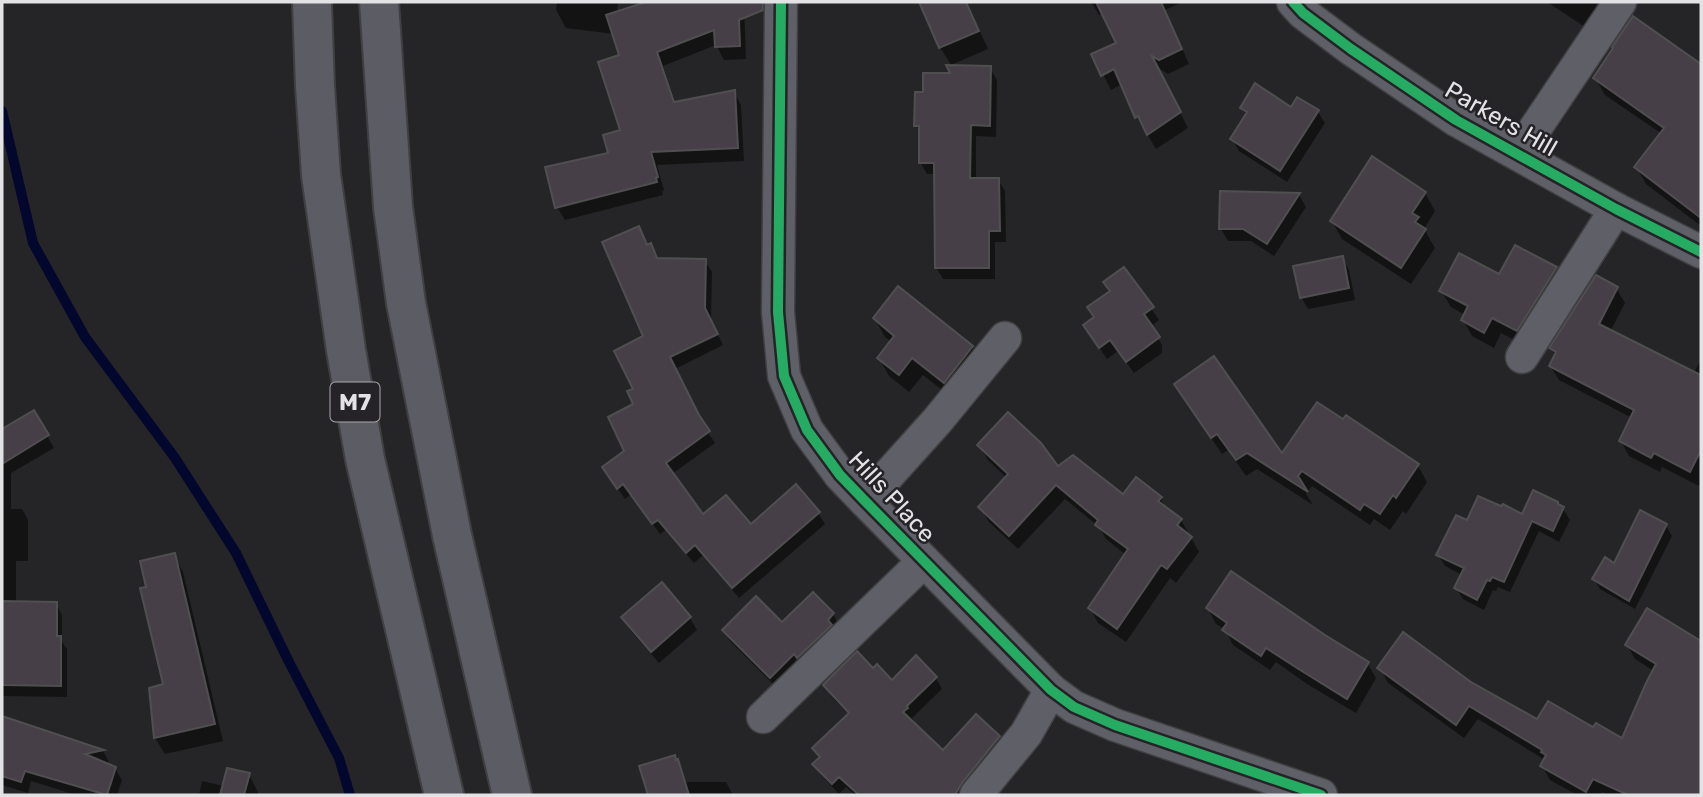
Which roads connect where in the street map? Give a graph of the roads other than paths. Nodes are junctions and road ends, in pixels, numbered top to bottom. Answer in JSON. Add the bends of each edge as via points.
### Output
{"nodes":[{"id":1,"x":312,"y":2,"type":"edge"},
{"id":2,"x":379,"y":2,"type":"edge"},
{"id":3,"x":781,"y":2,"type":"edge"},
{"id":4,"x":1620,"y":2,"type":"edge"},
{"id":5,"x":1302,"y":5,"type":"edge"},
{"id":6,"x":1518,"y":154,"type":"junction"},
{"id":7,"x":1616,"y":209,"type":"junction"},
{"id":8,"x":1701,"y":252,"type":"edge"},
{"id":9,"x":1005,"y":338,"type":"dead end"},
{"id":10,"x":1522,"y":357,"type":"dead end"},
{"id":11,"x":865,"y":501,"type":"junction"},
{"id":12,"x":925,"y":561,"type":"junction"},
{"id":13,"x":1051,"y":690,"type":"junction"},
{"id":14,"x":763,"y":717,"type":"dead end"},
{"id":15,"x":444,"y":795,"type":"edge"},
{"id":16,"x":512,"y":795,"type":"edge"},
{"id":17,"x":976,"y":795,"type":"edge"},
{"id":18,"x":1321,"y":795,"type":"edge"}],
"edges":[{"from":1,"to":15,"type":"highway","number":"M7","via":[[321,175],[346,350],[365,459]]},
{"from":2,"to":16,"type":"highway","via":[[393,207],[406,303],[452,536]]},
{"from":3,"to":11,"type":"street","name":"Hills Place","via":[[778,312],[784,376],[807,430]]},
{"from":4,"to":6,"type":"street"},
{"from":5,"to":6,"type":"street","name":"Parkers Hill","via":[[1351,49],[1456,120]]},
{"from":6,"to":7,"type":"street","name":"Parkers Hill"},
{"from":7,"to":8,"type":"street","name":"Parkers Hill"},
{"from":7,"to":10,"type":"street"},
{"from":9,"to":11,"type":"street"},
{"from":11,"to":12,"type":"street","name":"Hills Place"},
{"from":12,"to":13,"type":"street","name":"Hills Place"},
{"from":12,"to":14,"type":"street"},
{"from":13,"to":17,"type":"street","via":[[1026,734]]},
{"from":13,"to":18,"type":"street","name":"Hills Place","via":[[1074,707],[1115,725]]}]}
